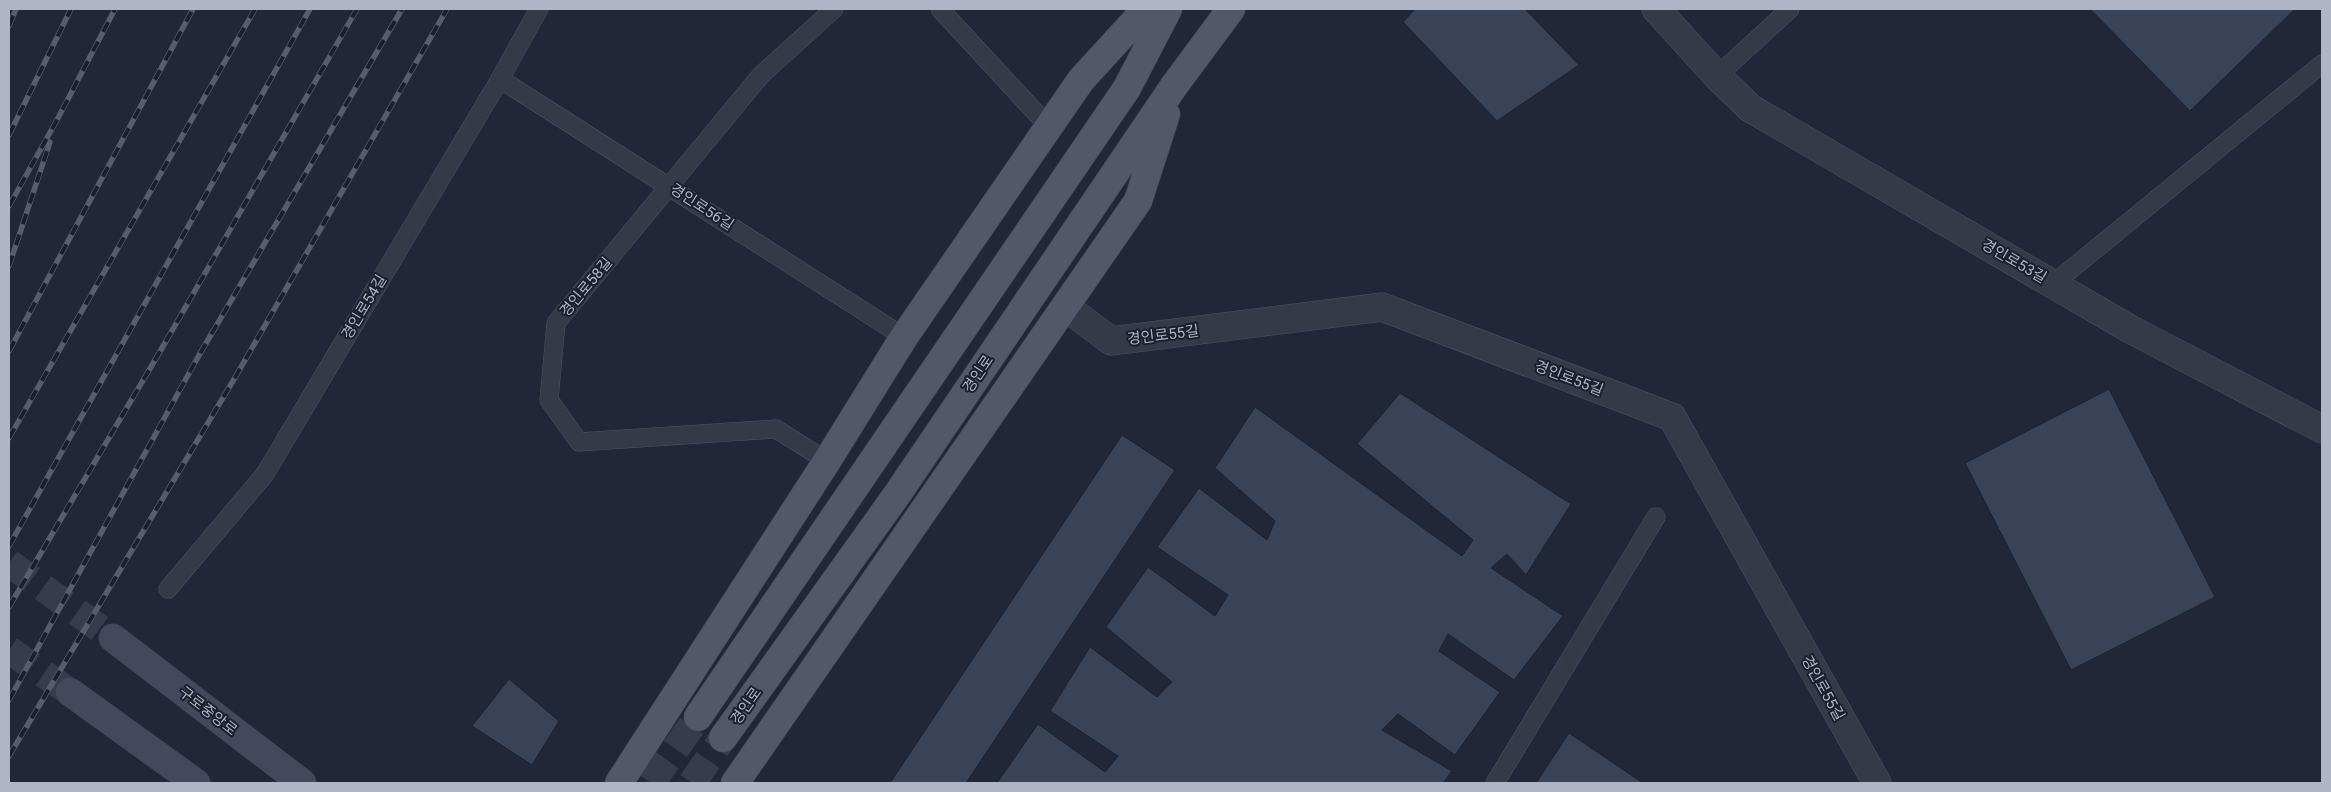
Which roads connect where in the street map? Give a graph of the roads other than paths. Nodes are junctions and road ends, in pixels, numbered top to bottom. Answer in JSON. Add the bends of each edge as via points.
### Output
{"nodes":[{"id":1,"x":539,"y":9,"type":"edge"},
{"id":2,"x":834,"y":9,"type":"edge"},
{"id":3,"x":940,"y":9,"type":"edge"},
{"id":4,"x":1146,"y":9,"type":"edge"},
{"id":5,"x":1168,"y":9,"type":"edge"},
{"id":6,"x":1231,"y":9,"type":"edge"},
{"id":7,"x":1656,"y":9,"type":"edge"},
{"id":8,"x":1790,"y":9,"type":"edge"},
{"id":9,"x":2322,"y":64,"type":"edge"},
{"id":10,"x":1717,"y":76,"type":"junction"},
{"id":11,"x":500,"y":79,"type":"junction"},
{"id":12,"x":1174,"y":86,"type":"junction"},
{"id":13,"x":1049,"y":127,"type":"junction"},
{"id":14,"x":669,"y":186,"type":"junction"},
{"id":15,"x":2053,"y":284,"type":"junction"},
{"id":16,"x":1066,"y":307,"type":"junction"},
{"id":17,"x":904,"y":337,"type":"junction"},
{"id":18,"x":2322,"y":429,"type":"edge"},
{"id":19,"x":827,"y":461,"type":"junction"},
{"id":20,"x":1656,"y":517,"type":"dead end"},
{"id":21,"x":168,"y":590,"type":"dead end"},
{"id":22,"x":114,"y":638,"type":"tunnel mouth"},
{"id":23,"x":70,"y":692,"type":"tunnel mouth"},
{"id":24,"x":698,"y":717,"type":"tunnel mouth"},
{"id":25,"x":723,"y":738,"type":"tunnel mouth"},
{"id":26,"x":196,"y":783,"type":"edge"},
{"id":27,"x":302,"y":783,"type":"edge"},
{"id":28,"x":619,"y":783,"type":"edge"},
{"id":29,"x":735,"y":783,"type":"edge"},
{"id":30,"x":1495,"y":783,"type":"edge"},
{"id":31,"x":1877,"y":783,"type":"edge"}],
"edges":[{"from":1,"to":11,"type":"lane","name":"경인로54길"},
{"from":2,"to":14,"type":"lane","name":"경인로58길","via":[[762,75]]},
{"from":3,"to":13,"type":"lane"},
{"from":4,"to":13,"type":"main road","via":[[1081,80]]},
{"from":5,"to":24,"type":"main road","via":[[1127,88]]},
{"from":6,"to":12,"type":"main road","name":"경인로"},
{"from":7,"to":10,"type":"street","name":"경인로53길"},
{"from":8,"to":10,"type":"lane"},
{"from":9,"to":15,"type":"lane"},
{"from":10,"to":15,"type":"street","name":"경인로53길","via":[[1750,108]]},
{"from":11,"to":14,"type":"lane","name":"경인로56길"},
{"from":11,"to":21,"type":"lane","name":"경인로54길","via":[[265,474]]},
{"from":12,"to":16,"type":"main road","via":[[1138,201]]},
{"from":12,"to":25,"type":"main road","name":"경인로","via":[[902,488]]},
{"from":13,"to":17,"type":"main road"},
{"from":14,"to":17,"type":"lane","name":"경인로56길"},
{"from":14,"to":19,"type":"lane","name":"경인로58길","via":[[556,323],[549,400],[580,442],[776,429]]},
{"from":15,"to":18,"type":"street","name":"경인로53길","via":[[2130,329]]},
{"from":16,"to":29,"type":"main road"},
{"from":16,"to":31,"type":"street","name":"경인로55길","via":[[1111,341],[1382,307],[1672,418]]},
{"from":17,"to":19,"type":"main road"},
{"from":19,"to":28,"type":"main road"},
{"from":20,"to":30,"type":"lane"},
{"from":22,"to":27,"type":"main road","name":"구로중앙로"},
{"from":23,"to":26,"type":"main road"}]}
